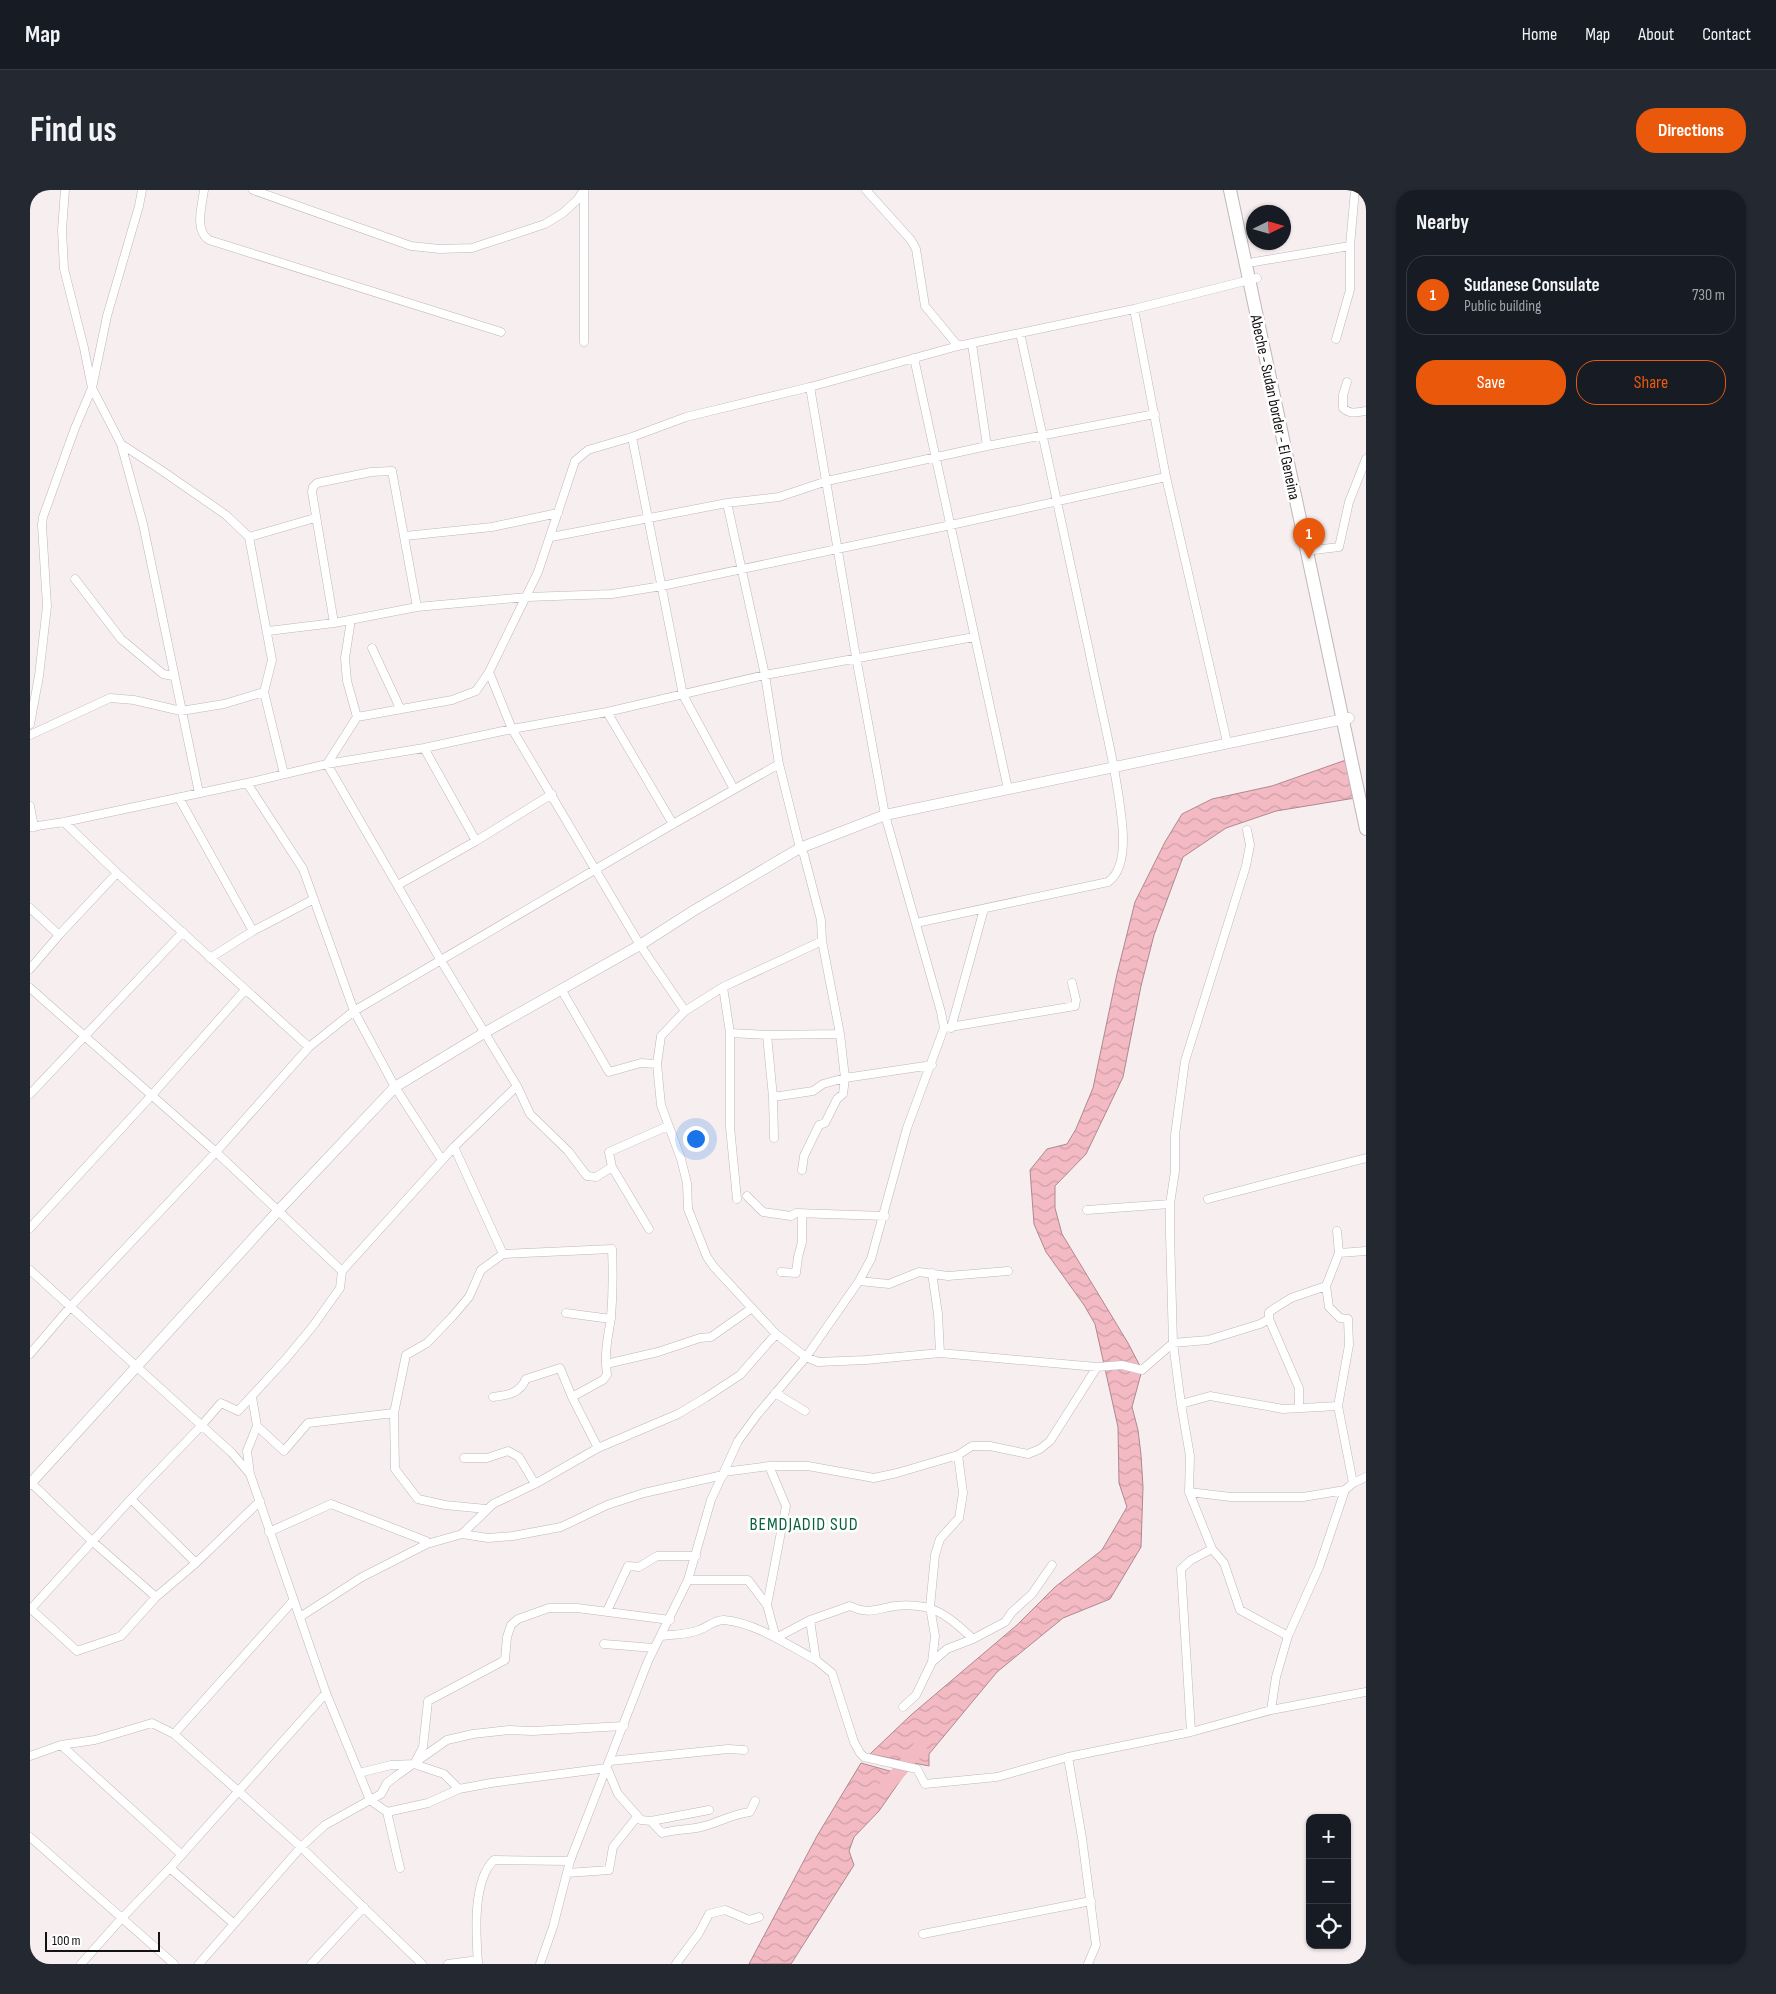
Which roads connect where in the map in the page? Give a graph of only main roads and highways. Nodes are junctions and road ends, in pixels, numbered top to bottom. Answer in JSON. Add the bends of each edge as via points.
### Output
{"nodes":[{"id":1,"x":1230,"y":190,"type":"edge"},
{"id":2,"x":1238,"y":190,"type":"edge"},
{"id":3,"x":1253,"y":279,"type":"junction"},
{"id":4,"x":1293,"y":469,"type":"junction"},
{"id":5,"x":1346,"y":719,"type":"junction"},
{"id":6,"x":1366,"y":795,"type":"edge"},
{"id":7,"x":1366,"y":828,"type":"edge"}],
"edges":[{"from":1,"to":3,"type":"highway","name":"Abeche - Sudan border - El Geneina"},
{"from":2,"to":3,"type":"highway","name":"Abeche - Sudan border - El Geneina","via":[[1254,262]]},
{"from":3,"to":4,"type":"highway","name":"Abeche - Sudan border - El Geneina"},
{"from":4,"to":5,"type":"highway","name":"Abeche - Sudan border - El Geneina"},
{"from":4,"to":5,"type":"highway","name":"Abeche - Sudan border - El Geneina","via":[[1314,550]]},
{"from":5,"to":6,"type":"highway","name":"Abeche - Sudan border - El Geneina"},
{"from":5,"to":7,"type":"highway","name":"Abeche - Sudan border - El Geneina"}]}
